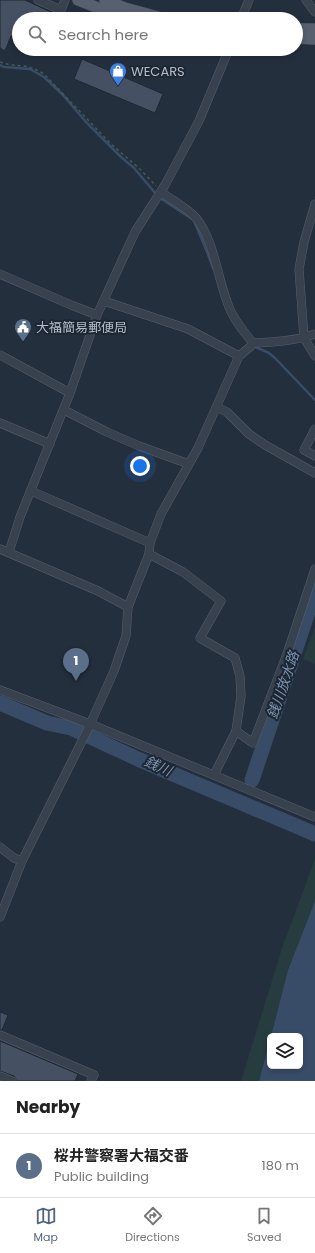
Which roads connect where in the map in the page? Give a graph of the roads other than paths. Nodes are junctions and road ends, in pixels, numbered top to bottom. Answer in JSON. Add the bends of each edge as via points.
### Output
{"nodes":[{"id":1,"x":38,"y":0,"type":"edge"},
{"id":2,"x":65,"y":0,"type":"edge"},
{"id":3,"x":78,"y":0,"type":"edge"},
{"id":4,"x":105,"y":0,"type":"edge"},
{"id":5,"x":249,"y":0,"type":"edge"},
{"id":6,"x":306,"y":0,"type":"edge"},
{"id":7,"x":108,"y":12,"type":"edge"},
{"id":8,"x":140,"y":12,"type":"edge"},
{"id":9,"x":244,"y":12,"type":"edge"},
{"id":10,"x":315,"y":12,"type":"edge"},
{"id":11,"x":303,"y":29,"type":"edge"},
{"id":12,"x":315,"y":29,"type":"edge"},
{"id":13,"x":303,"y":38,"type":"edge"},
{"id":14,"x":315,"y":39,"type":"edge"},
{"id":15,"x":226,"y":56,"type":"edge"},
{"id":16,"x":159,"y":194,"type":"junction"},
{"id":17,"x":315,"y":204,"type":"edge"},
{"id":18,"x":0,"y":274,"type":"edge"},
{"id":19,"x":104,"y":301,"type":"junction"},
{"id":20,"x":97,"y":315,"type":"junction"},
{"id":21,"x":309,"y":336,"type":"edge"},
{"id":22,"x":252,"y":345,"type":"junction"},
{"id":23,"x":0,"y":355,"type":"edge"},
{"id":24,"x":239,"y":356,"type":"junction"},
{"id":25,"x":315,"y":356,"type":"edge"},
{"id":26,"x":70,"y":393,"type":"junction"},
{"id":27,"x":216,"y":407,"type":"junction"},
{"id":28,"x":64,"y":410,"type":"junction"},
{"id":29,"x":0,"y":423,"type":"edge"},
{"id":30,"x":315,"y":429,"type":"edge"},
{"id":31,"x":50,"y":444,"type":"junction"},
{"id":32,"x":315,"y":456,"type":"edge"},
{"id":33,"x":189,"y":464,"type":"junction"},
{"id":34,"x":315,"y":473,"type":"edge"},
{"id":35,"x":31,"y":491,"type":"junction"},
{"id":36,"x":150,"y":543,"type":"junction"},
{"id":37,"x":0,"y":549,"type":"edge"},
{"id":38,"x":9,"y":552,"type":"junction"},
{"id":39,"x":149,"y":554,"type":"junction"},
{"id":40,"x":315,"y":569,"type":"edge"},
{"id":41,"x":128,"y":607,"type":"junction"},
{"id":42,"x":0,"y":690,"type":"edge"},
{"id":43,"x":87,"y":731,"type":"junction"},
{"id":44,"x":236,"y":731,"type":"junction"},
{"id":45,"x":214,"y":776,"type":"junction"},
{"id":46,"x":315,"y":818,"type":"edge"},
{"id":47,"x":0,"y":847,"type":"edge"},
{"id":48,"x":22,"y":861,"type":"junction"},
{"id":49,"x":0,"y":917,"type":"edge"},
{"id":50,"x":0,"y":1035,"type":"edge"},
{"id":51,"x":0,"y":1076,"type":"edge"},
{"id":52,"x":12,"y":1081,"type":"edge"},
{"id":53,"x":91,"y":1081,"type":"edge"}],
"edges":[{"from":1,"to":2,"type":"street","via":[[61,10]]},
{"from":3,"to":7,"type":"main road"},
{"from":4,"to":8,"type":"main road"},
{"from":5,"to":9,"type":"street"},
{"from":6,"to":10,"type":"street"},
{"from":11,"to":12,"type":"main road"},
{"from":13,"to":14,"type":"main road"},
{"from":15,"to":16,"type":"street","via":[[199,121]]},
{"from":16,"to":19,"type":"street","via":[[135,232]]},
{"from":16,"to":22,"type":"street","via":[[195,217],[202,227],[229,308]]},
{"from":17,"to":21,"type":"street","via":[[299,270]]},
{"from":18,"to":20,"type":"street"},
{"from":19,"to":20,"type":"street"},
{"from":19,"to":24,"type":"street","via":[[188,329]]},
{"from":20,"to":26,"type":"street"},
{"from":21,"to":22,"type":"street"},
{"from":21,"to":25,"type":"street"},
{"from":22,"to":24,"type":"street"},
{"from":23,"to":26,"type":"street"},
{"from":24,"to":27,"type":"street"},
{"from":26,"to":28,"type":"street"},
{"from":27,"to":33,"type":"street"},
{"from":27,"to":34,"type":"street","via":[[227,412],[265,446]]},
{"from":28,"to":31,"type":"street"},
{"from":28,"to":33,"type":"street","via":[[106,432]]},
{"from":29,"to":31,"type":"street"},
{"from":30,"to":32,"type":"street","via":[[304,450]]},
{"from":31,"to":35,"type":"street"},
{"from":33,"to":36,"type":"street","via":[[161,514]]},
{"from":35,"to":36,"type":"street"},
{"from":35,"to":38,"type":"street"},
{"from":36,"to":39,"type":"street"},
{"from":37,"to":38,"type":"street"},
{"from":38,"to":41,"type":"street"},
{"from":39,"to":41,"type":"street"},
{"from":39,"to":44,"type":"street","via":[[183,572],[221,600],[200,638],[235,658],[240,676],[241,696]]},
{"from":40,"to":44,"type":"street","via":[[287,654],[253,743]]},
{"from":41,"to":43,"type":"street","via":[[126,636],[114,671]]},
{"from":42,"to":43,"type":"street"},
{"from":43,"to":45,"type":"street"},
{"from":43,"to":48,"type":"street"},
{"from":44,"to":45,"type":"street"},
{"from":45,"to":46,"type":"street"},
{"from":47,"to":48,"type":"street"},
{"from":48,"to":49,"type":"street"},
{"from":50,"to":53,"type":"street","via":[[94,1074]]},
{"from":51,"to":52,"type":"street"}]}
